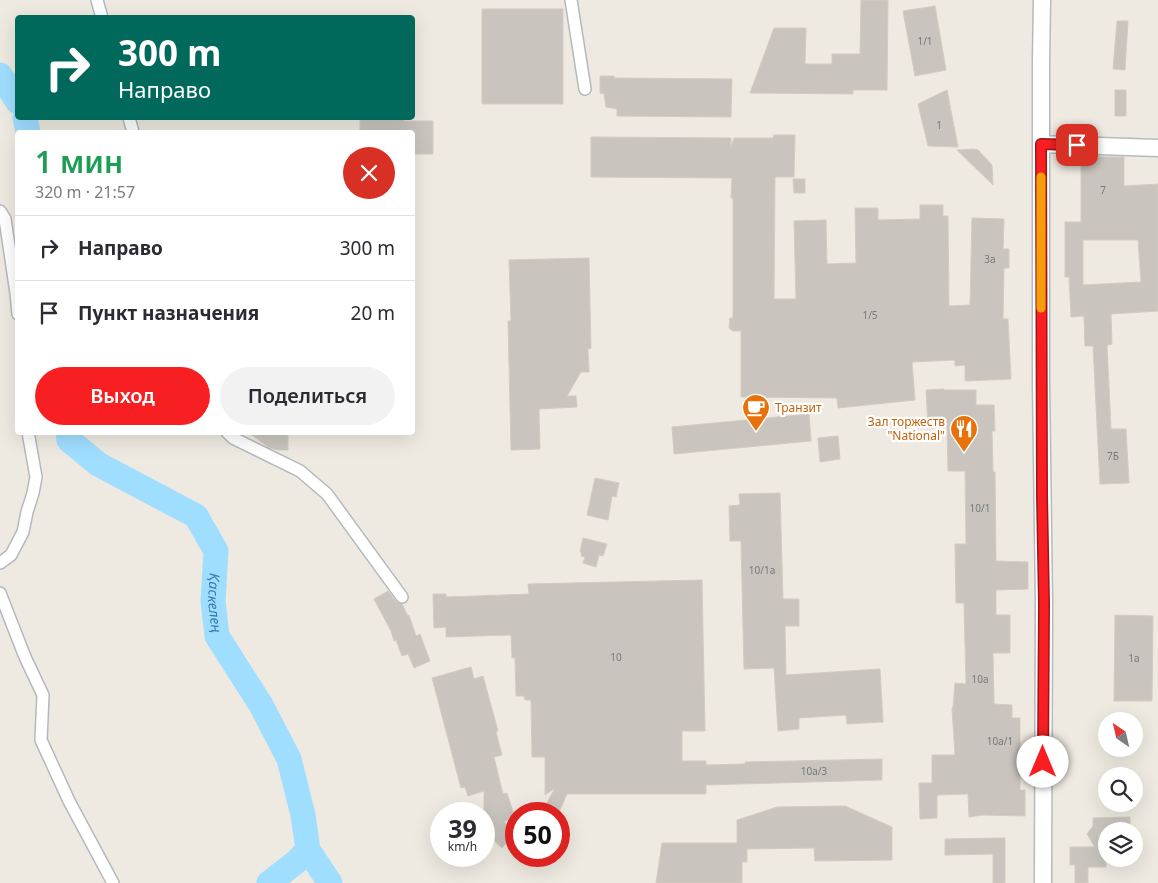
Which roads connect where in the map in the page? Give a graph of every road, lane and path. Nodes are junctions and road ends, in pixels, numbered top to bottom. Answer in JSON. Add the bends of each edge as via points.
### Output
{"nodes":[{"id":1,"x":97,"y":0,"type":"edge"},
{"id":2,"x":571,"y":0,"type":"edge"},
{"id":3,"x":1042,"y":0,"type":"edge"},
{"id":4,"x":101,"y":15,"type":"edge"},
{"id":5,"x":584,"y":89,"type":"dead end"},
{"id":6,"x":1041,"y":144,"type":"junction"},
{"id":7,"x":1158,"y":148,"type":"edge"},
{"id":8,"x":0,"y":211,"type":"edge"},
{"id":9,"x":15,"y":286,"type":"edge"},
{"id":10,"x":29,"y":435,"type":"edge"},
{"id":11,"x":230,"y":435,"type":"edge"},
{"id":12,"x":0,"y":563,"type":"edge"},
{"id":13,"x":0,"y":593,"type":"edge"},
{"id":14,"x":402,"y":597,"type":"dead end"},
{"id":15,"x":112,"y":883,"type":"edge"},
{"id":16,"x":1043,"y":883,"type":"edge"}],
"edges":[{"from":1,"to":4,"type":"street"},
{"from":2,"to":5,"type":"street"},
{"from":3,"to":6,"type":"main road"},
{"from":6,"to":7,"type":"main road"},
{"from":6,"to":16,"type":"main road"},
{"from":8,"to":9,"type":"street","via":[[5,219]]},
{"from":10,"to":12,"type":"street","via":[[36,477],[33,493],[23,532],[11,555]]},
{"from":11,"to":14,"type":"street","via":[[300,471],[328,494]]},
{"from":13,"to":15,"type":"street","via":[[43,694],[41,740]]}]}
